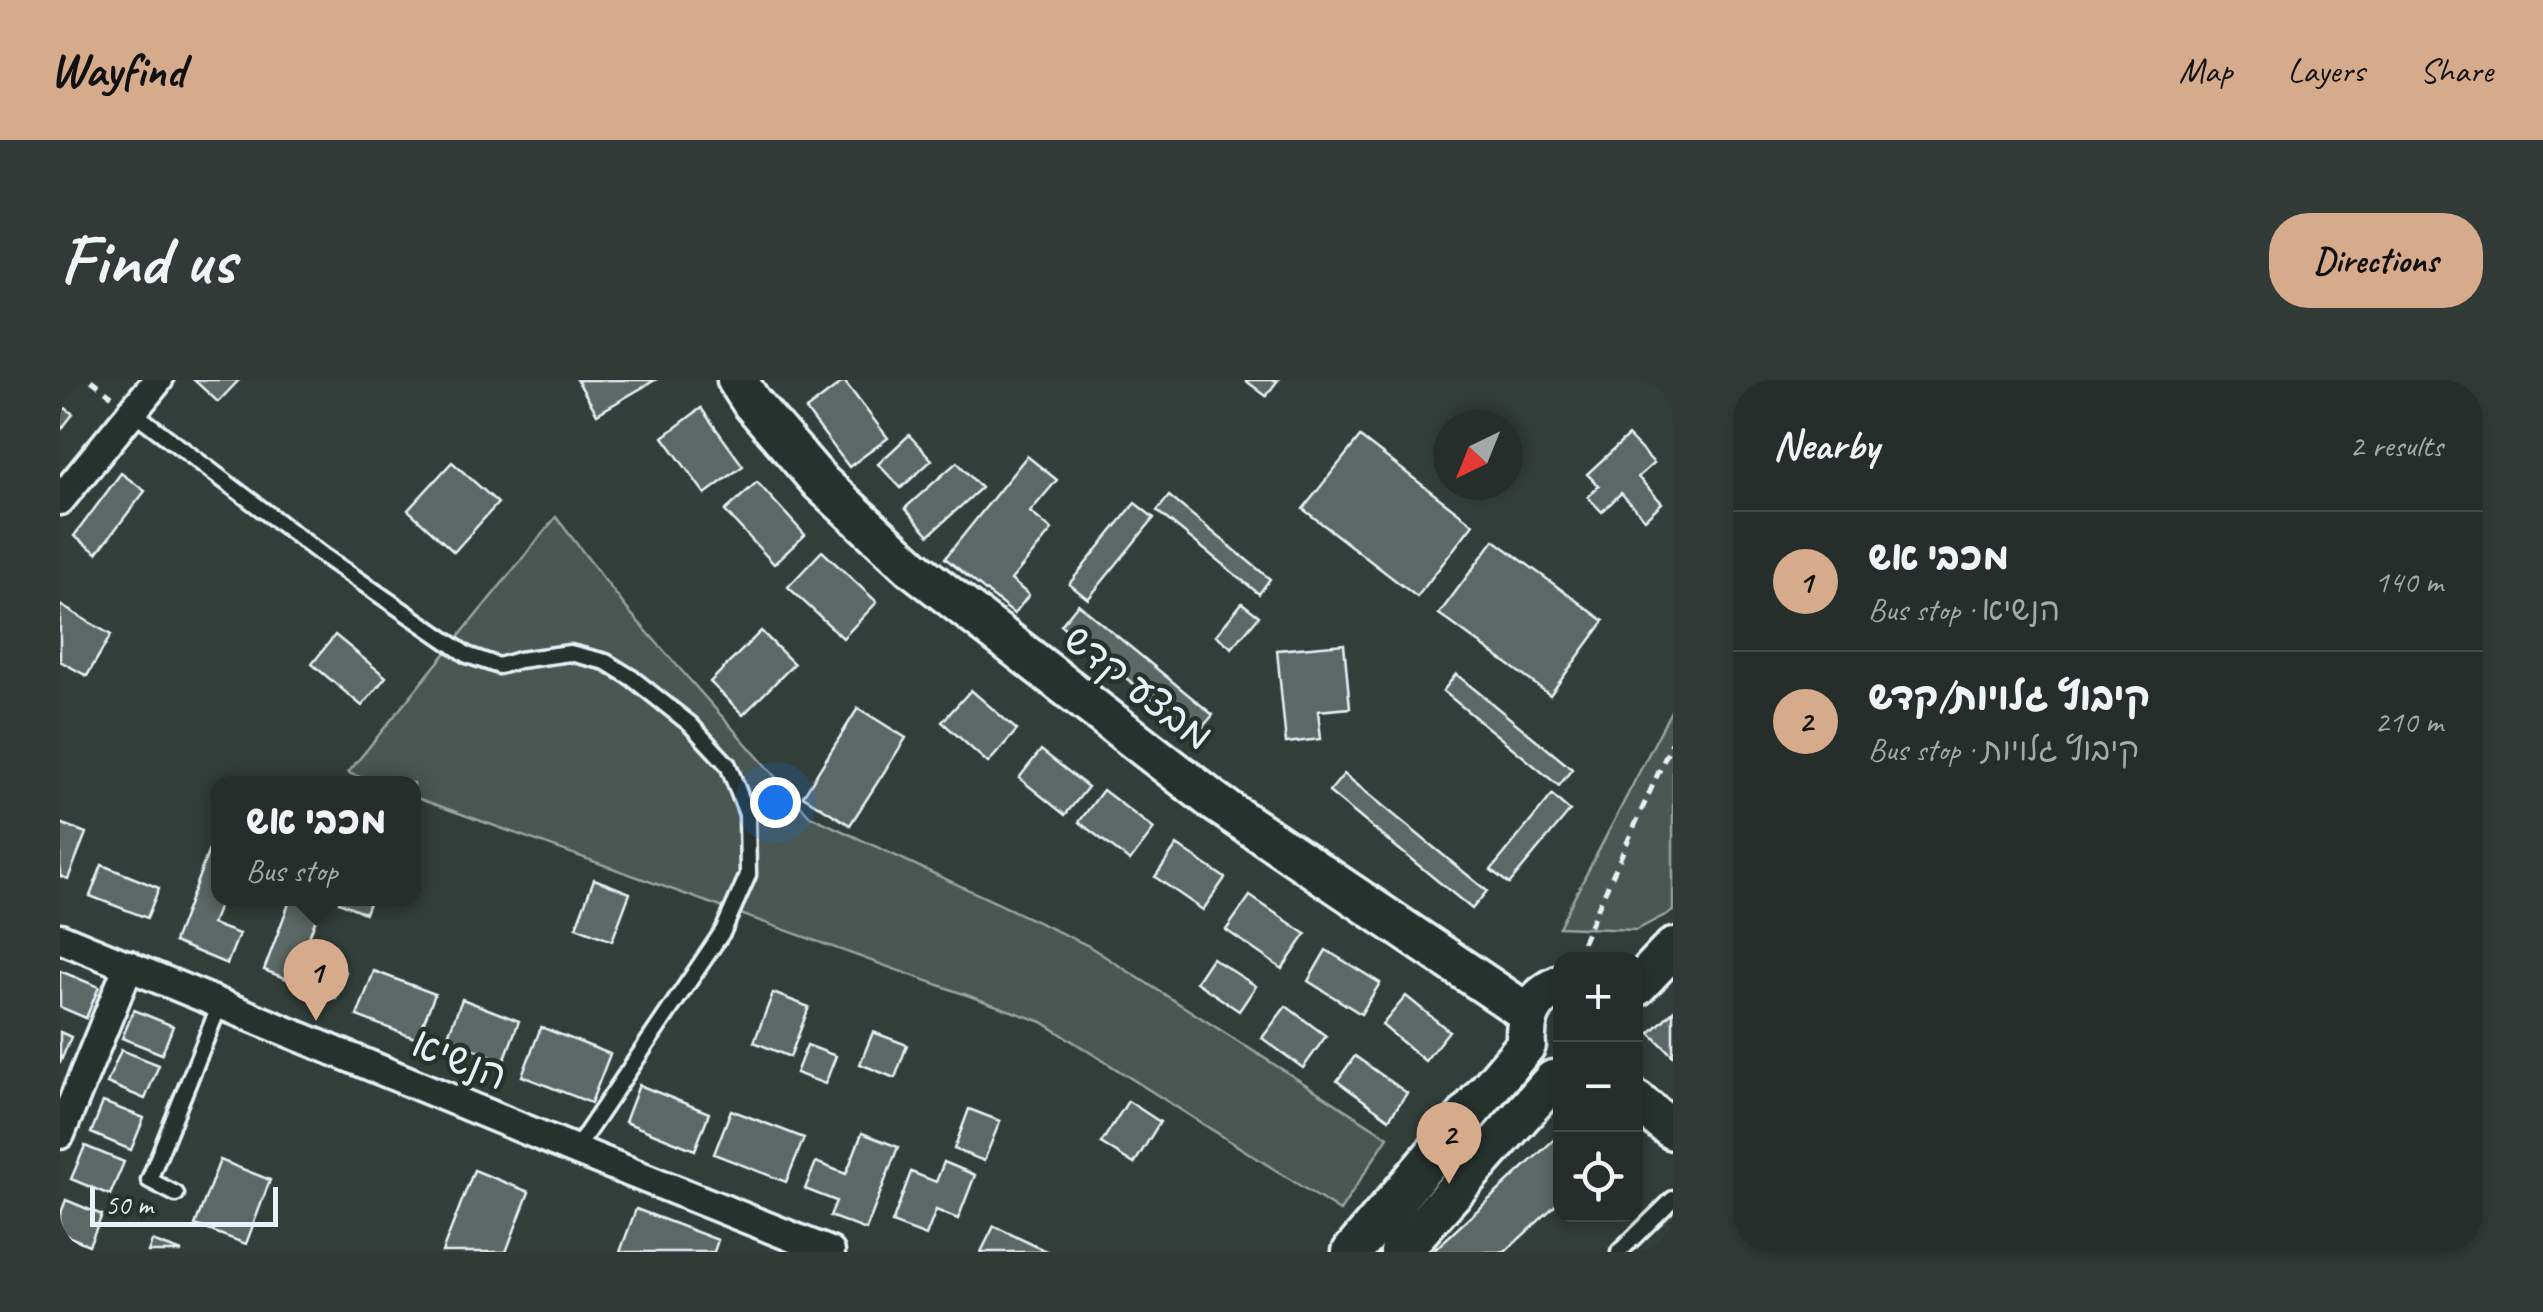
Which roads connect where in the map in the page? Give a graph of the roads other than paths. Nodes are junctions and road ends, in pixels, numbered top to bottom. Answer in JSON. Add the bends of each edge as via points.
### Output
{"nodes":[{"id":1,"x":158,"y":380,"type":"edge"},
{"id":2,"x":737,"y":380,"type":"edge"},
{"id":3,"x":131,"y":411,"type":"junction"},
{"id":4,"x":60,"y":500,"type":"edge"},
{"id":5,"x":60,"y":938,"type":"edge"},
{"id":6,"x":1673,"y":948,"type":"edge"},
{"id":7,"x":129,"y":966,"type":"junction"},
{"id":8,"x":1643,"y":980,"type":"edge"},
{"id":9,"x":1553,"y":989,"type":"edge"},
{"id":10,"x":220,"y":1004,"type":"junction"},
{"id":11,"x":1528,"y":1029,"type":"junction"},
{"id":12,"x":1553,"y":1078,"type":"edge"},
{"id":13,"x":1553,"y":1085,"type":"edge"},
{"id":14,"x":1643,"y":1106,"type":"edge"},
{"id":15,"x":1673,"y":1130,"type":"edge"},
{"id":16,"x":60,"y":1134,"type":"edge"},
{"id":17,"x":574,"y":1150,"type":"junction"},
{"id":18,"x":176,"y":1194,"type":"dead end"},
{"id":19,"x":1673,"y":1199,"type":"edge"},
{"id":20,"x":830,"y":1252,"type":"edge"},
{"id":21,"x":1352,"y":1252,"type":"edge"},
{"id":22,"x":1400,"y":1252,"type":"edge"},
{"id":23,"x":1619,"y":1252,"type":"edge"}],
"edges":[{"from":1,"to":3,"type":"street"},
{"from":2,"to":11,"type":"street","name":"מבצע קדש","via":[[821,483],[912,568],[1215,802]]},
{"from":3,"to":4,"type":"street"},
{"from":3,"to":17,"type":"lane","via":[[467,656],[499,666],[570,654],[606,662],[690,724],[728,765],[746,814],[748,875],[724,931]]},
{"from":5,"to":7,"type":"street","name":"הנשיא"},
{"from":6,"to":8,"type":"street"},
{"from":7,"to":10,"type":"street","name":"הנשיא"},
{"from":7,"to":16,"type":"street"},
{"from":9,"to":11,"type":"street","via":[[1537,1000]]},
{"from":10,"to":17,"type":"street","name":"הנשיא"},
{"from":10,"to":18,"type":"lane","via":[[149,1180]]},
{"from":11,"to":12,"type":"street","name":"מבצע קדש","via":[[1532,1059]]},
{"from":11,"to":21,"type":"street"},
{"from":13,"to":22,"type":"street"},
{"from":14,"to":15,"type":"street"},
{"from":17,"to":20,"type":"street","name":"הנשיא"},
{"from":19,"to":23,"type":"lane"}]}
